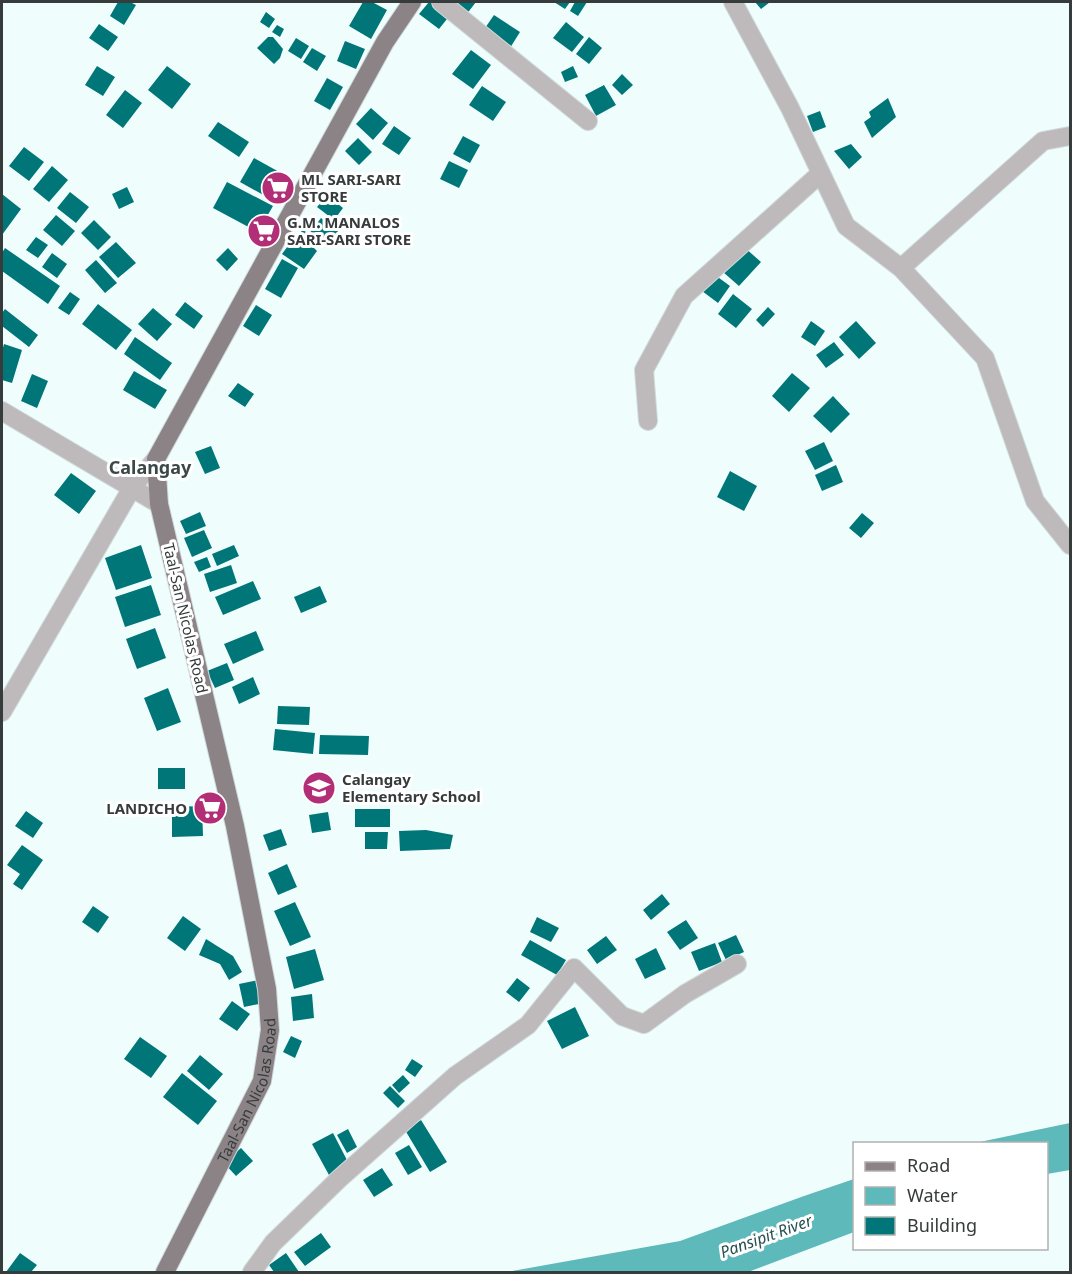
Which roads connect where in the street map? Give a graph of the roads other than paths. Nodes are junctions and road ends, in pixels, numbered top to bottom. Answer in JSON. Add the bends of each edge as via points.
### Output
{"nodes":[{"id":1,"x":412,"y":2,"type":"edge"},
{"id":2,"x":441,"y":2,"type":"edge"},
{"id":3,"x":733,"y":2,"type":"edge"},
{"id":4,"x":588,"y":121,"type":"dead end"},
{"id":5,"x":1071,"y":136,"type":"edge"},
{"id":6,"x":821,"y":173,"type":"junction"},
{"id":7,"x":901,"y":268,"type":"junction"},
{"id":8,"x":2,"y":411,"type":"edge"},
{"id":9,"x":648,"y":420,"type":"dead end"},
{"id":10,"x":156,"y":459,"type":"junction"},
{"id":11,"x":133,"y":486,"type":"junction"},
{"id":12,"x":159,"y":504,"type":"junction"},
{"id":13,"x":1071,"y":545,"type":"edge"},
{"id":14,"x":2,"y":712,"type":"edge"},
{"id":15,"x":737,"y":964,"type":"dead end"},
{"id":16,"x":165,"y":1272,"type":"edge"},
{"id":17,"x":252,"y":1272,"type":"edge"}],
"edges":[{"from":1,"to":10,"type":"main road","via":[[385,42]]},
{"from":2,"to":4,"type":"street"},
{"from":3,"to":6,"type":"street"},
{"from":5,"to":7,"type":"street","via":[[1043,141]]},
{"from":6,"to":7,"type":"street","via":[[846,226]]},
{"from":6,"to":9,"type":"street","via":[[684,296],[644,370]]},
{"from":7,"to":13,"type":"street","via":[[985,358],[1035,501]]},
{"from":8,"to":11,"type":"street"},
{"from":10,"to":11,"type":"street"},
{"from":10,"to":12,"type":"main road","name":"Taal-San Nicolas Road"},
{"from":11,"to":12,"type":"street"},
{"from":11,"to":14,"type":"street"},
{"from":12,"to":16,"type":"main road","name":"Taal-San Nicolas Road","via":[[235,825],[267,989],[270,1030],[262,1081]]},
{"from":15,"to":17,"type":"street","via":[[644,1024],[622,1016],[574,968],[528,1025],[455,1076],[339,1179],[273,1244]]}]}
